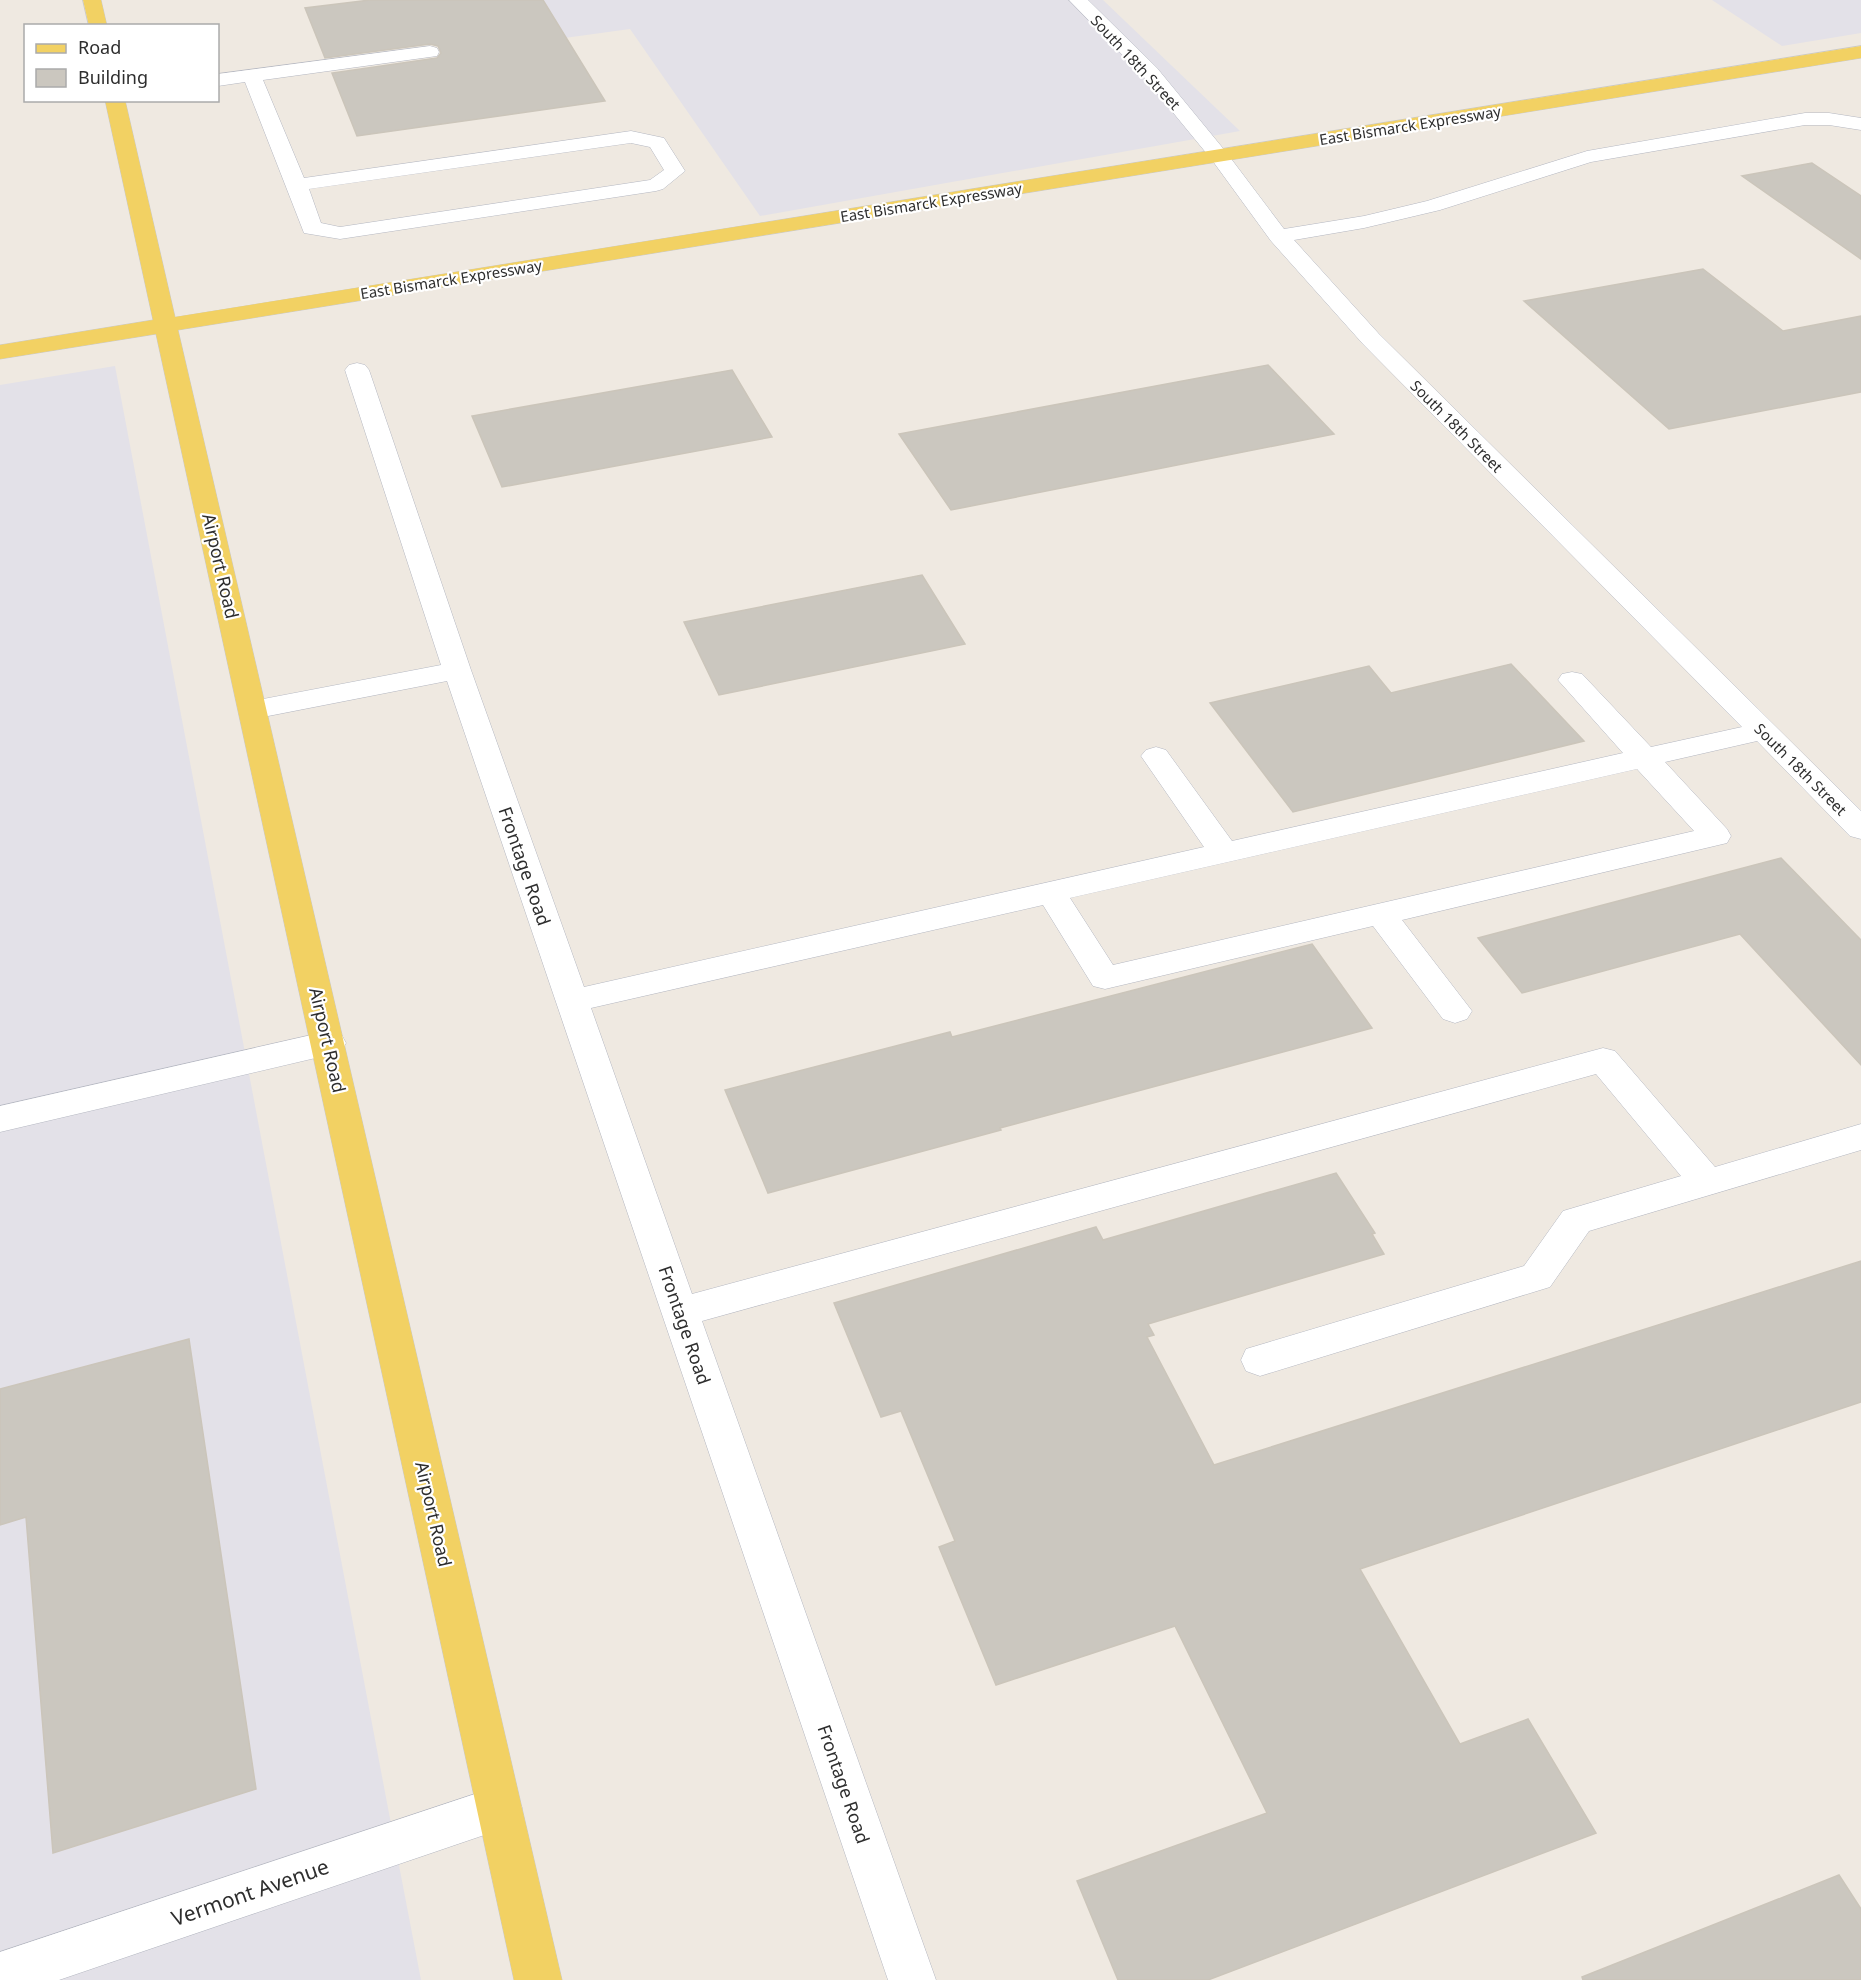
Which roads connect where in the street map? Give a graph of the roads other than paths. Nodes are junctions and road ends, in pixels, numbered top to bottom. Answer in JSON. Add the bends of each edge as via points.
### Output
{"nodes":[{"id":1,"x":92,"y":0,"type":"edge"},
{"id":2,"x":1078,"y":0,"type":"edge"},
{"id":3,"x":98,"y":24,"type":"edge"},
{"id":4,"x":430,"y":52,"type":"dead end"},
{"id":5,"x":1861,"y":52,"type":"edge"},
{"id":6,"x":252,"y":75,"type":"junction"},
{"id":7,"x":219,"y":80,"type":"edge"},
{"id":8,"x":115,"y":102,"type":"edge"},
{"id":9,"x":1861,"y":124,"type":"edge"},
{"id":10,"x":1219,"y":156,"type":"junction"},
{"id":11,"x":297,"y":184,"type":"junction"},
{"id":12,"x":1279,"y":236,"type":"junction"},
{"id":13,"x":166,"y":325,"type":"junction"},
{"id":14,"x":0,"y":352,"type":"edge"},
{"id":15,"x":357,"y":370,"type":"dead end"},
{"id":16,"x":457,"y":670,"type":"junction"},
{"id":17,"x":1572,"y":681,"type":"dead end"},
{"id":18,"x":253,"y":710,"type":"junction"},
{"id":19,"x":1763,"y":732,"type":"junction"},
{"id":20,"x":1156,"y":756,"type":"dead end"},
{"id":21,"x":1644,"y":759,"type":"junction"},
{"id":22,"x":1861,"y":829,"type":"edge"},
{"id":23,"x":1224,"y":854,"type":"junction"},
{"id":24,"x":1051,"y":893,"type":"junction"},
{"id":25,"x":1381,"y":914,"type":"junction"},
{"id":26,"x":572,"y":1001,"type":"junction"},
{"id":27,"x":1455,"y":1011,"type":"dead end"},
{"id":28,"x":329,"y":1044,"type":"junction"},
{"id":29,"x":0,"y":1119,"type":"edge"},
{"id":30,"x":1861,"y":1137,"type":"edge"},
{"id":31,"x":1707,"y":1182,"type":"junction"},
{"id":32,"x":680,"y":1311,"type":"junction"},
{"id":33,"x":1260,"y":1360,"type":"dead end"},
{"id":34,"x":499,"y":1808,"type":"junction"},
{"id":35,"x":0,"y":1976,"type":"edge"},
{"id":36,"x":538,"y":1980,"type":"edge"},
{"id":37,"x":912,"y":1980,"type":"edge"}],
"edges":[{"from":1,"to":3,"type":"main road"},
{"from":2,"to":10,"type":"street","name":"South 18th Street","via":[[1150,72]]},
{"from":4,"to":6,"type":"street"},
{"from":5,"to":10,"type":"main road","name":"East Bismarck Expressway"},
{"from":6,"to":7,"type":"street"},
{"from":6,"to":11,"type":"street"},
{"from":8,"to":13,"type":"main road","name":"Airport Road"},
{"from":9,"to":12,"type":"street","via":[[1805,119],[1614,151],[1433,206]]},
{"from":10,"to":12,"type":"street","name":"South 18th Street"},
{"from":10,"to":13,"type":"main road","name":"East Bismarck Expressway"},
{"from":11,"to":11,"type":"street","via":[[312,228],[340,233],[656,185],[675,171],[657,142],[631,137]]},
{"from":12,"to":19,"type":"street","name":"South 18th Street","via":[[1403,373]]},
{"from":13,"to":14,"type":"main road","name":"East Bismarck Expressway"},
{"from":13,"to":18,"type":"main road","name":"Airport Road"},
{"from":15,"to":16,"type":"street","name":"Frontage Road"},
{"from":16,"to":18,"type":"street"},
{"from":16,"to":26,"type":"street","name":"Frontage Road"},
{"from":17,"to":21,"type":"street"},
{"from":18,"to":28,"type":"main road","name":"Airport Road"},
{"from":19,"to":21,"type":"street"},
{"from":19,"to":22,"type":"street","name":"South 18th Street"},
{"from":20,"to":23,"type":"street"},
{"from":21,"to":23,"type":"street"},
{"from":21,"to":25,"type":"street","via":[[1716,836]]},
{"from":23,"to":24,"type":"street"},
{"from":24,"to":25,"type":"street","via":[[1105,978]]},
{"from":24,"to":26,"type":"street"},
{"from":25,"to":27,"type":"street"},
{"from":26,"to":32,"type":"street","name":"Frontage Road"},
{"from":28,"to":29,"type":"street"},
{"from":28,"to":34,"type":"main road","name":"Airport Road"},
{"from":30,"to":31,"type":"street"},
{"from":31,"to":32,"type":"street","via":[[1603,1059]]},
{"from":31,"to":33,"type":"street","via":[[1576,1221],[1537,1277]]},
{"from":32,"to":37,"type":"street","name":"Frontage Road"},
{"from":34,"to":35,"type":"street","name":"Vermont Avenue"},
{"from":34,"to":36,"type":"main road","name":"Airport Road"}]}
